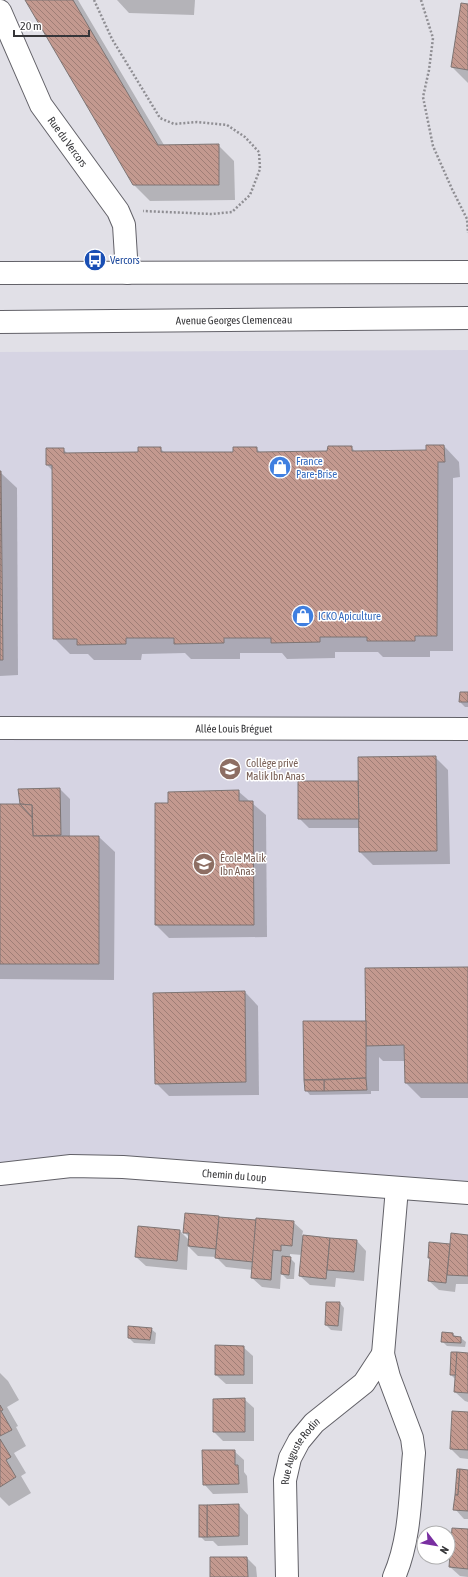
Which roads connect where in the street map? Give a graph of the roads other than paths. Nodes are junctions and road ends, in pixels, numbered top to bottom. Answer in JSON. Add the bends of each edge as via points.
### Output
{"nodes":[{"id":1,"x":0,"y":11,"type":"edge"},
{"id":2,"x":468,"y":272,"type":"edge"},
{"id":3,"x":0,"y":273,"type":"edge"},
{"id":4,"x":127,"y":273,"type":"junction"},
{"id":5,"x":468,"y":318,"type":"edge"},
{"id":6,"x":0,"y":322,"type":"edge"},
{"id":7,"x":0,"y":728,"type":"edge"},
{"id":8,"x":468,"y":729,"type":"edge"},
{"id":9,"x":0,"y":1174,"type":"edge"},
{"id":10,"x":396,"y":1188,"type":"junction"},
{"id":11,"x":468,"y":1193,"type":"edge"},
{"id":12,"x":383,"y":1354,"type":"junction"},
{"id":13,"x":287,"y":1577,"type":"edge"},
{"id":14,"x":394,"y":1577,"type":"edge"}],
"edges":[{"from":1,"to":4,"type":"street","name":"Rue du Vercors","via":[[41,105],[118,211],[124,226]]},
{"from":2,"to":4,"type":"street"},
{"from":3,"to":4,"type":"street"},
{"from":5,"to":6,"type":"street","name":"Avenue Georges Clemenceau"},
{"from":7,"to":8,"type":"street","name":"Allée Louis Bréguet"},
{"from":9,"to":10,"type":"street","name":"Chemin du Loup","via":[[70,1166],[123,1167]]},
{"from":10,"to":11,"type":"street","name":"Chemin du Loup"},
{"from":10,"to":12,"type":"street","name":"Rue Auguste Rodin"},
{"from":12,"to":13,"type":"street","name":"Rue Auguste Rodin","via":[[364,1383],[314,1423],[299,1441],[290,1458],[285,1480]]},
{"from":12,"to":14,"type":"street","name":"Rue Auguste Rodin","via":[[412,1438],[414,1453],[405,1543]]}]}
